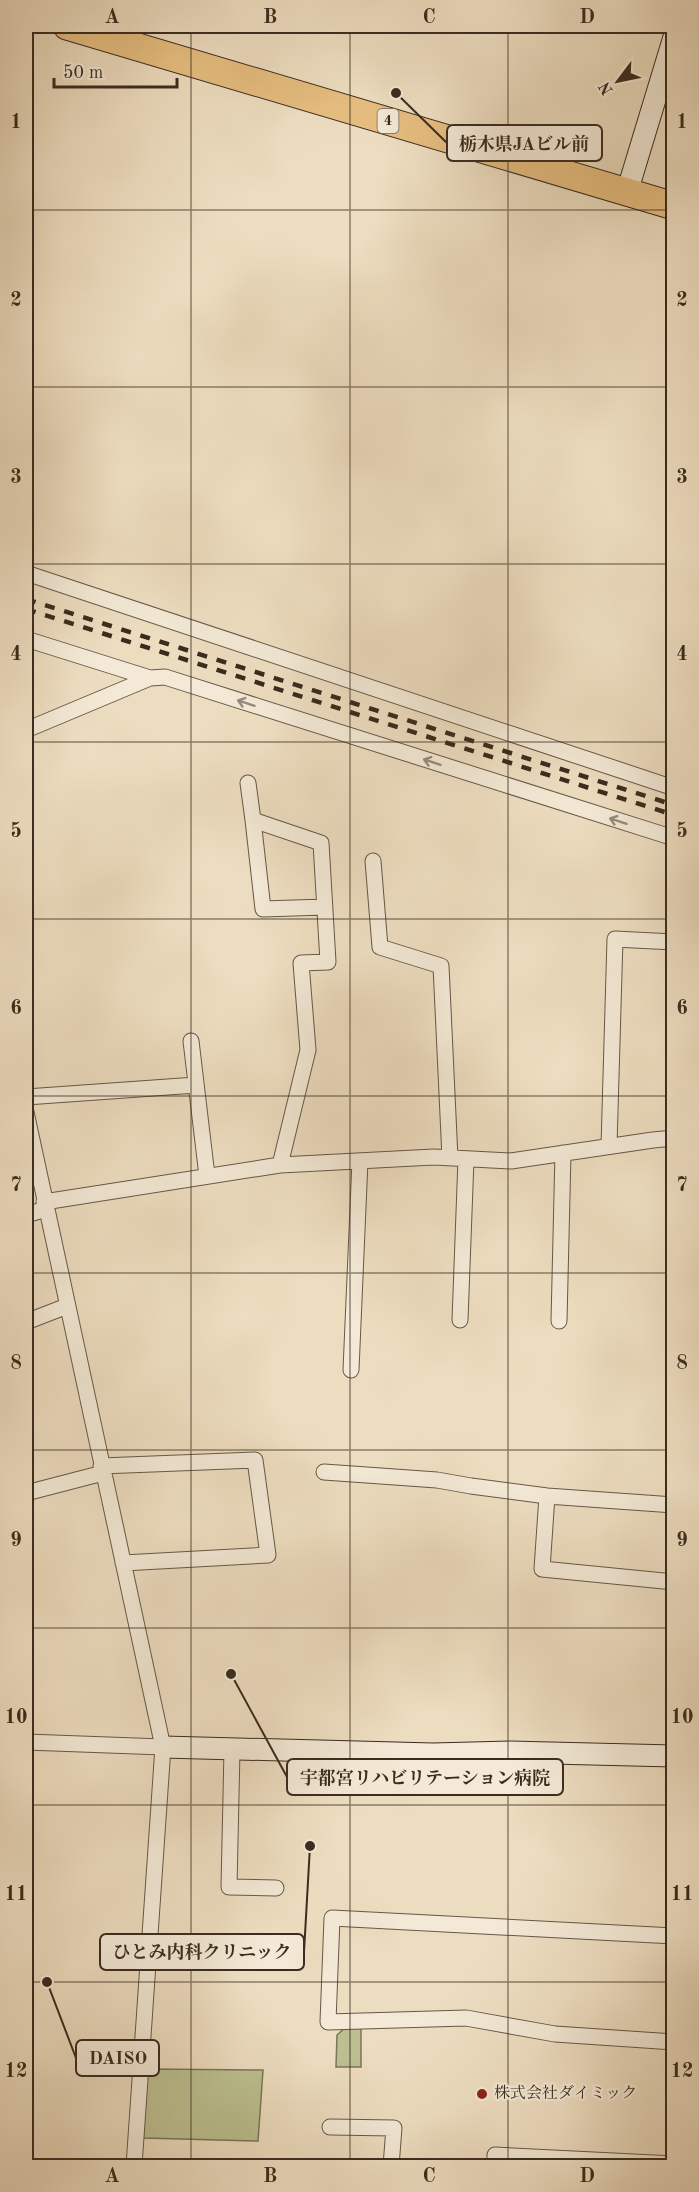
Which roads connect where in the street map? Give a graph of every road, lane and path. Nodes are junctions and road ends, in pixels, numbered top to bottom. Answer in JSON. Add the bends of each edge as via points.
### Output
{"nodes":[{"id":1,"x":67,"y":26,"type":"edge"},
{"id":2,"x":674,"y":37,"type":"edge"},
{"id":3,"x":627,"y":192,"type":"junction"},
{"id":4,"x":674,"y":206,"type":"edge"},
{"id":5,"x":26,"y":573,"type":"edge"},
{"id":6,"x":26,"y":639,"type":"edge"},
{"id":7,"x":150,"y":678,"type":"junction"},
{"id":8,"x":26,"y":730,"type":"edge"},
{"id":9,"x":248,"y":783,"type":"dead end"},
{"id":10,"x":674,"y":788,"type":"edge"},
{"id":11,"x":253,"y":820,"type":"junction"},
{"id":12,"x":674,"y":838,"type":"edge"},
{"id":13,"x":373,"y":861,"type":"dead end"},
{"id":14,"x":325,"y":907,"type":"junction"},
{"id":15,"x":674,"y":942,"type":"edge"},
{"id":16,"x":191,"y":1041,"type":"dead end"},
{"id":17,"x":196,"y":1085,"type":"junction"},
{"id":18,"x":26,"y":1097,"type":"edge"},
{"id":19,"x":26,"y":1115,"type":"edge"},
{"id":20,"x":674,"y":1138,"type":"edge"},
{"id":21,"x":609,"y":1146,"type":"junction"},
{"id":22,"x":563,"y":1153,"type":"junction"},
{"id":23,"x":458,"y":1158,"type":"junction"},
{"id":24,"x":360,"y":1161,"type":"junction"},
{"id":25,"x":280,"y":1165,"type":"junction"},
{"id":26,"x":207,"y":1176,"type":"junction"},
{"id":27,"x":45,"y":1205,"type":"junction"},
{"id":28,"x":26,"y":1215,"type":"edge"},
{"id":29,"x":67,"y":1306,"type":"junction"},
{"id":30,"x":460,"y":1320,"type":"dead end"},
{"id":31,"x":559,"y":1321,"type":"dead end"},
{"id":32,"x":26,"y":1322,"type":"edge"},
{"id":33,"x":351,"y":1370,"type":"dead end"},
{"id":34,"x":102,"y":1469,"type":"junction"},
{"id":35,"x":324,"y":1472,"type":"dead end"},
{"id":36,"x":26,"y":1493,"type":"edge"},
{"id":37,"x":547,"y":1496,"type":"junction"},
{"id":38,"x":674,"y":1505,"type":"edge"},
{"id":39,"x":123,"y":1563,"type":"junction"},
{"id":40,"x":674,"y":1582,"type":"edge"},
{"id":41,"x":26,"y":1742,"type":"edge"},
{"id":42,"x":163,"y":1747,"type":"junction"},
{"id":43,"x":232,"y":1750,"type":"junction"},
{"id":44,"x":674,"y":1756,"type":"edge"},
{"id":45,"x":276,"y":1888,"type":"dead end"},
{"id":46,"x":674,"y":1936,"type":"edge"},
{"id":47,"x":149,"y":1950,"type":"junction"},
{"id":48,"x":288,"y":1956,"type":"dead end"},
{"id":49,"x":674,"y":2042,"type":"edge"},
{"id":50,"x":330,"y":2127,"type":"dead end"},
{"id":51,"x":674,"y":2164,"type":"edge"},
{"id":52,"x":134,"y":2166,"type":"edge"},
{"id":53,"x":391,"y":2166,"type":"edge"},
{"id":54,"x":495,"y":2166,"type":"edge"}],
"edges":[{"from":1,"to":3,"type":"highway","number":"4"},
{"from":2,"to":3,"type":"street"},
{"from":3,"to":4,"type":"highway","number":"4"},
{"from":5,"to":10,"type":"street"},
{"from":6,"to":7,"type":"street"},
{"from":7,"to":8,"type":"street"},
{"from":12,"to":7,"type":"street","one_way":true,"via":[[165,677]]},
{"from":9,"to":11,"type":"street"},
{"from":11,"to":14,"type":"street","via":[[321,843]]},
{"from":11,"to":14,"type":"street","via":[[263,909]]},
{"from":13,"to":23,"type":"street","via":[[380,947],[441,966]]},
{"from":14,"to":25,"type":"street","via":[[328,962],[301,963],[308,1050]]},
{"from":15,"to":21,"type":"street","via":[[615,939]]},
{"from":16,"to":17,"type":"street"},
{"from":17,"to":18,"type":"street"},
{"from":17,"to":26,"type":"street"},
{"from":19,"to":27,"type":"street"},
{"from":20,"to":21,"type":"street"},
{"from":21,"to":22,"type":"street"},
{"from":22,"to":23,"type":"street","via":[[512,1161]]},
{"from":22,"to":31,"type":"street"},
{"from":23,"to":24,"type":"street"},
{"from":23,"to":30,"type":"street"},
{"from":24,"to":25,"type":"street"},
{"from":24,"to":33,"type":"street"},
{"from":25,"to":26,"type":"street"},
{"from":26,"to":27,"type":"street"},
{"from":27,"to":28,"type":"street"},
{"from":27,"to":29,"type":"street"},
{"from":29,"to":32,"type":"street"},
{"from":29,"to":34,"type":"street"},
{"from":34,"to":36,"type":"street"},
{"from":34,"to":39,"type":"street"},
{"from":34,"to":39,"type":"street","via":[[255,1460],[268,1555]]},
{"from":35,"to":37,"type":"street","via":[[437,1480]]},
{"from":37,"to":38,"type":"street"},
{"from":37,"to":40,"type":"street","via":[[542,1569]]},
{"from":39,"to":42,"type":"street"},
{"from":41,"to":42,"type":"street"},
{"from":42,"to":43,"type":"street"},
{"from":42,"to":47,"type":"street"},
{"from":43,"to":44,"type":"street"},
{"from":43,"to":45,"type":"street","via":[[229,1887]]},
{"from":46,"to":49,"type":"street","via":[[332,1918],[328,2022],[466,2018],[555,2034]]},
{"from":47,"to":48,"type":"street"},
{"from":47,"to":52,"type":"street"},
{"from":50,"to":53,"type":"street","via":[[394,2128]]},
{"from":51,"to":54,"type":"street","via":[[495,2156]]}]}
